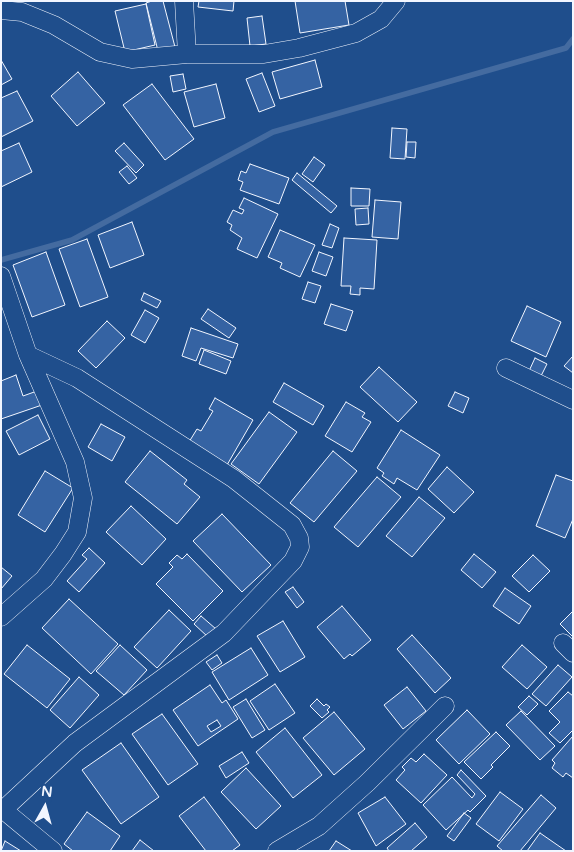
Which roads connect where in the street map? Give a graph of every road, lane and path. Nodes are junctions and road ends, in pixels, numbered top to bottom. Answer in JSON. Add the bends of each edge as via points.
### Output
{"nodes":[{"id":1,"x":184,"y":1,"type":"edge"},
{"id":2,"x":396,"y":1,"type":"edge"},
{"id":3,"x":1,"y":10,"type":"edge"},
{"id":4,"x":187,"y":54,"type":"junction"},
{"id":5,"x":1,"y":276,"type":"edge"},
{"id":6,"x":28,"y":355,"type":"junction"},
{"id":7,"x":506,"y":368,"type":"dead end"},
{"id":8,"x":573,"y":400,"type":"edge"},
{"id":9,"x":1,"y":617,"type":"edge"},
{"id":10,"x":445,"y":706,"type":"dead end"},
{"id":11,"x":2,"y":809,"type":"edge"},
{"id":12,"x":53,"y":851,"type":"edge"},
{"id":13,"x":277,"y":851,"type":"edge"}],
"edges":[{"from":1,"to":4,"type":"street"},
{"from":2,"to":4,"type":"street","via":[[381,18],[356,33],[299,48],[264,54]]},
{"from":3,"to":4,"type":"street","via":[[22,12],[54,25],[100,52],[113,56],[132,59]]},
{"from":5,"to":6,"type":"street"},
{"from":6,"to":9,"type":"street","via":[[75,462],[83,498],[77,532],[63,554],[44,579]]},
{"from":6,"to":11,"type":"street","via":[[77,378],[234,479],[292,525],[300,547],[293,561],[224,633],[75,743]]},
{"from":7,"to":8,"type":"street"},
{"from":10,"to":13,"type":"street","via":[[319,826]]},
{"from":11,"to":12,"type":"street"}]}
